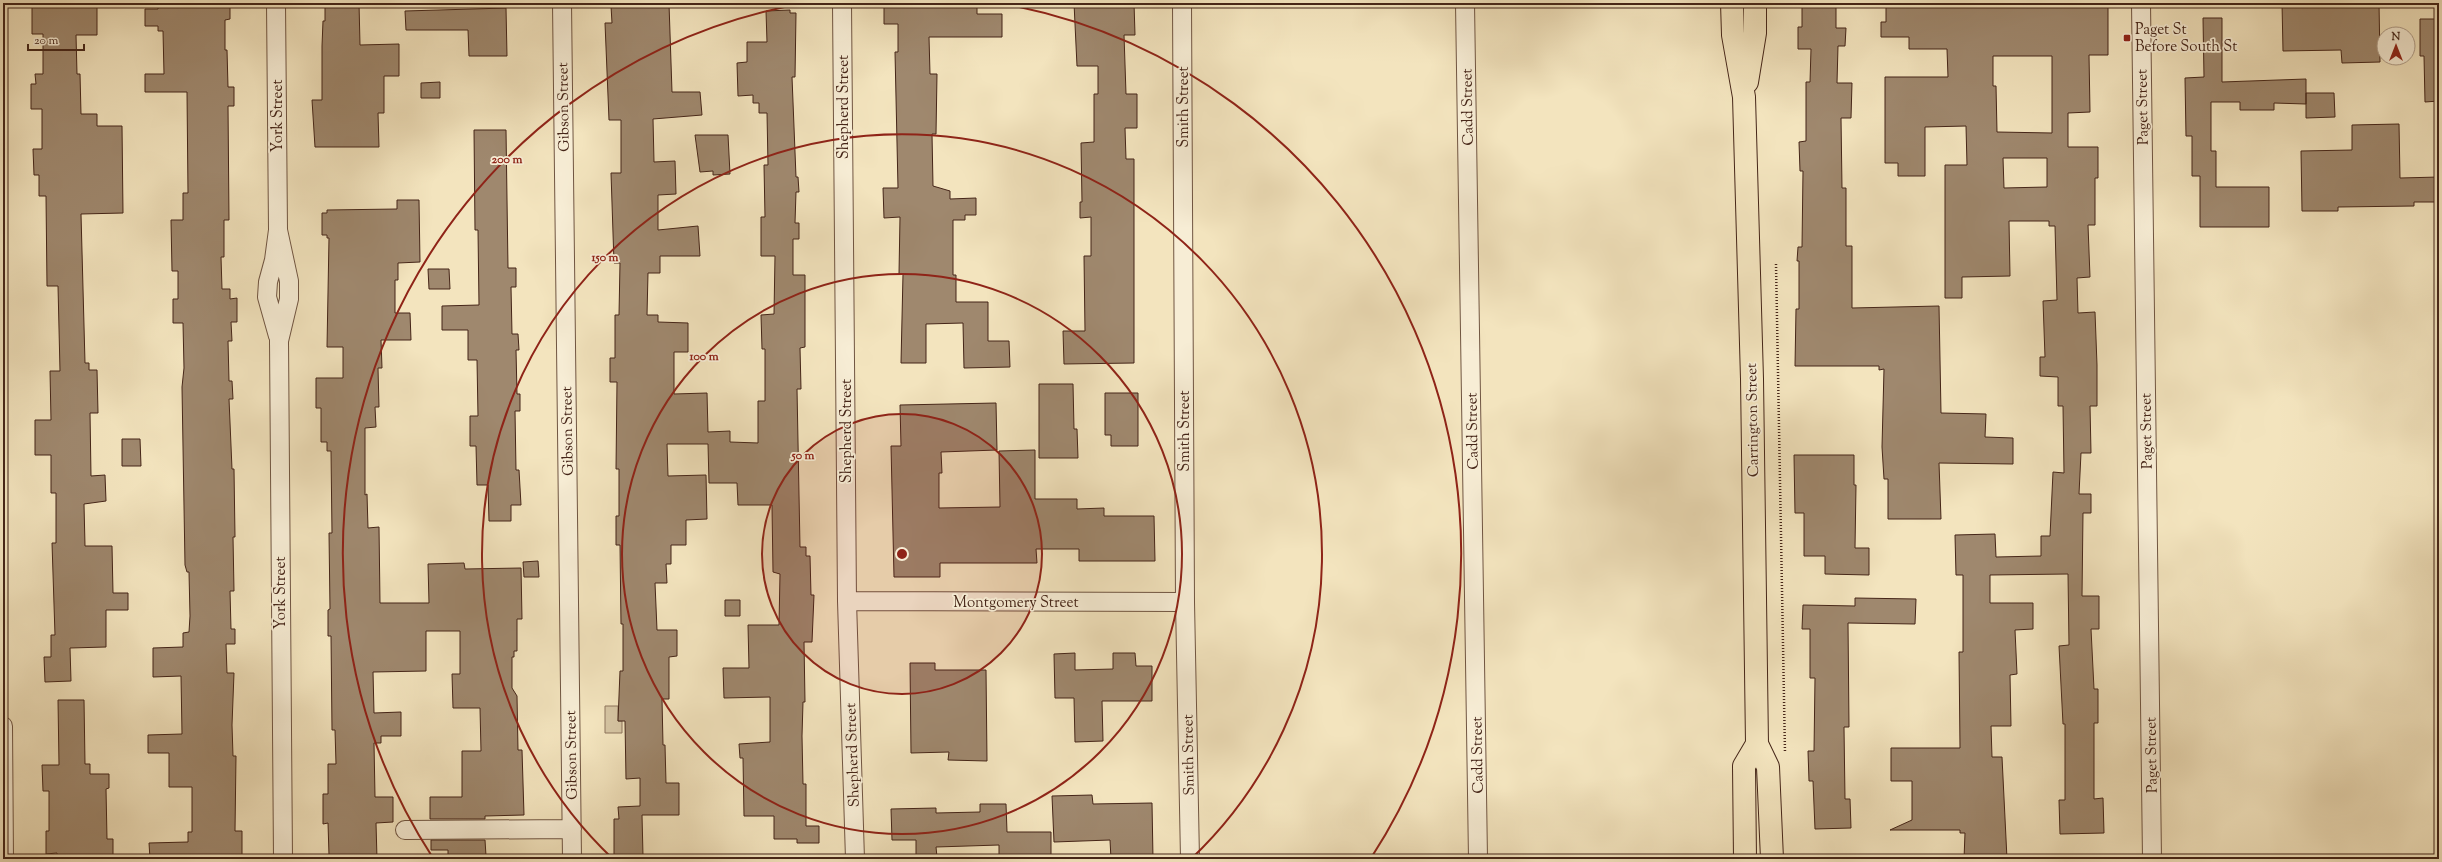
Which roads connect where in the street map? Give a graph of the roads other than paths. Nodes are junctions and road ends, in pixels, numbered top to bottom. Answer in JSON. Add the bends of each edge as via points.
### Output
{"nodes":[{"id":1,"x":276,"y":3,"type":"edge"},
{"id":2,"x":562,"y":3,"type":"edge"},
{"id":3,"x":842,"y":3,"type":"edge"},
{"id":4,"x":1182,"y":3,"type":"edge"},
{"id":5,"x":1465,"y":3,"type":"edge"},
{"id":6,"x":1732,"y":3,"type":"edge"},
{"id":7,"x":1755,"y":3,"type":"edge"},
{"id":8,"x":2141,"y":3,"type":"edge"},
{"id":9,"x":1744,"y":97,"type":"junction"},
{"id":10,"x":847,"y":602,"type":"junction"},
{"id":11,"x":1185,"y":602,"type":"junction"},
{"id":12,"x":3,"y":726,"type":"edge"},
{"id":13,"x":1757,"y":744,"type":"junction"},
{"id":14,"x":572,"y":829,"type":"junction"},
{"id":15,"x":405,"y":830,"type":"dead end"},
{"id":16,"x":285,"y":854,"type":"edge"},
{"id":17,"x":4,"y":859,"type":"edge"},
{"id":18,"x":572,"y":859,"type":"edge"},
{"id":19,"x":855,"y":859,"type":"edge"},
{"id":20,"x":1190,"y":859,"type":"edge"},
{"id":21,"x":1478,"y":859,"type":"edge"},
{"id":22,"x":1745,"y":859,"type":"edge"},
{"id":23,"x":1772,"y":859,"type":"edge"},
{"id":24,"x":2152,"y":859,"type":"edge"}],
"edges":[{"from":1,"to":16,"type":"street","name":"York Street","via":[[278,230],[289,299],[279,341],[280,658]]},
{"from":2,"to":14,"type":"street","name":"Gibson Street"},
{"from":3,"to":10,"type":"street","name":"Shepherd Street"},
{"from":4,"to":11,"type":"street","name":"Smith Street"},
{"from":5,"to":21,"type":"street","name":"Cadd Street"},
{"from":6,"to":9,"type":"main road","name":"Carrington Street","via":[[1733,35]]},
{"from":7,"to":9,"type":"main road","name":"Carrington Street","via":[[1755,33]]},
{"from":8,"to":24,"type":"street","name":"Paget Street"},
{"from":9,"to":13,"type":"main road","name":"Carrington Street","via":[[1752,379]]},
{"from":10,"to":11,"type":"street","name":"Montgomery Street"},
{"from":10,"to":19,"type":"street","name":"Shepherd Street"},
{"from":11,"to":20,"type":"street","name":"Smith Street"},
{"from":12,"to":17,"type":"street"},
{"from":13,"to":22,"type":"main road","via":[[1744,766]]},
{"from":13,"to":23,"type":"main road","name":"Carrington Street","via":[[1768,767]]},
{"from":14,"to":15,"type":"street"},
{"from":14,"to":18,"type":"street","name":"Gibson Street"}]}
